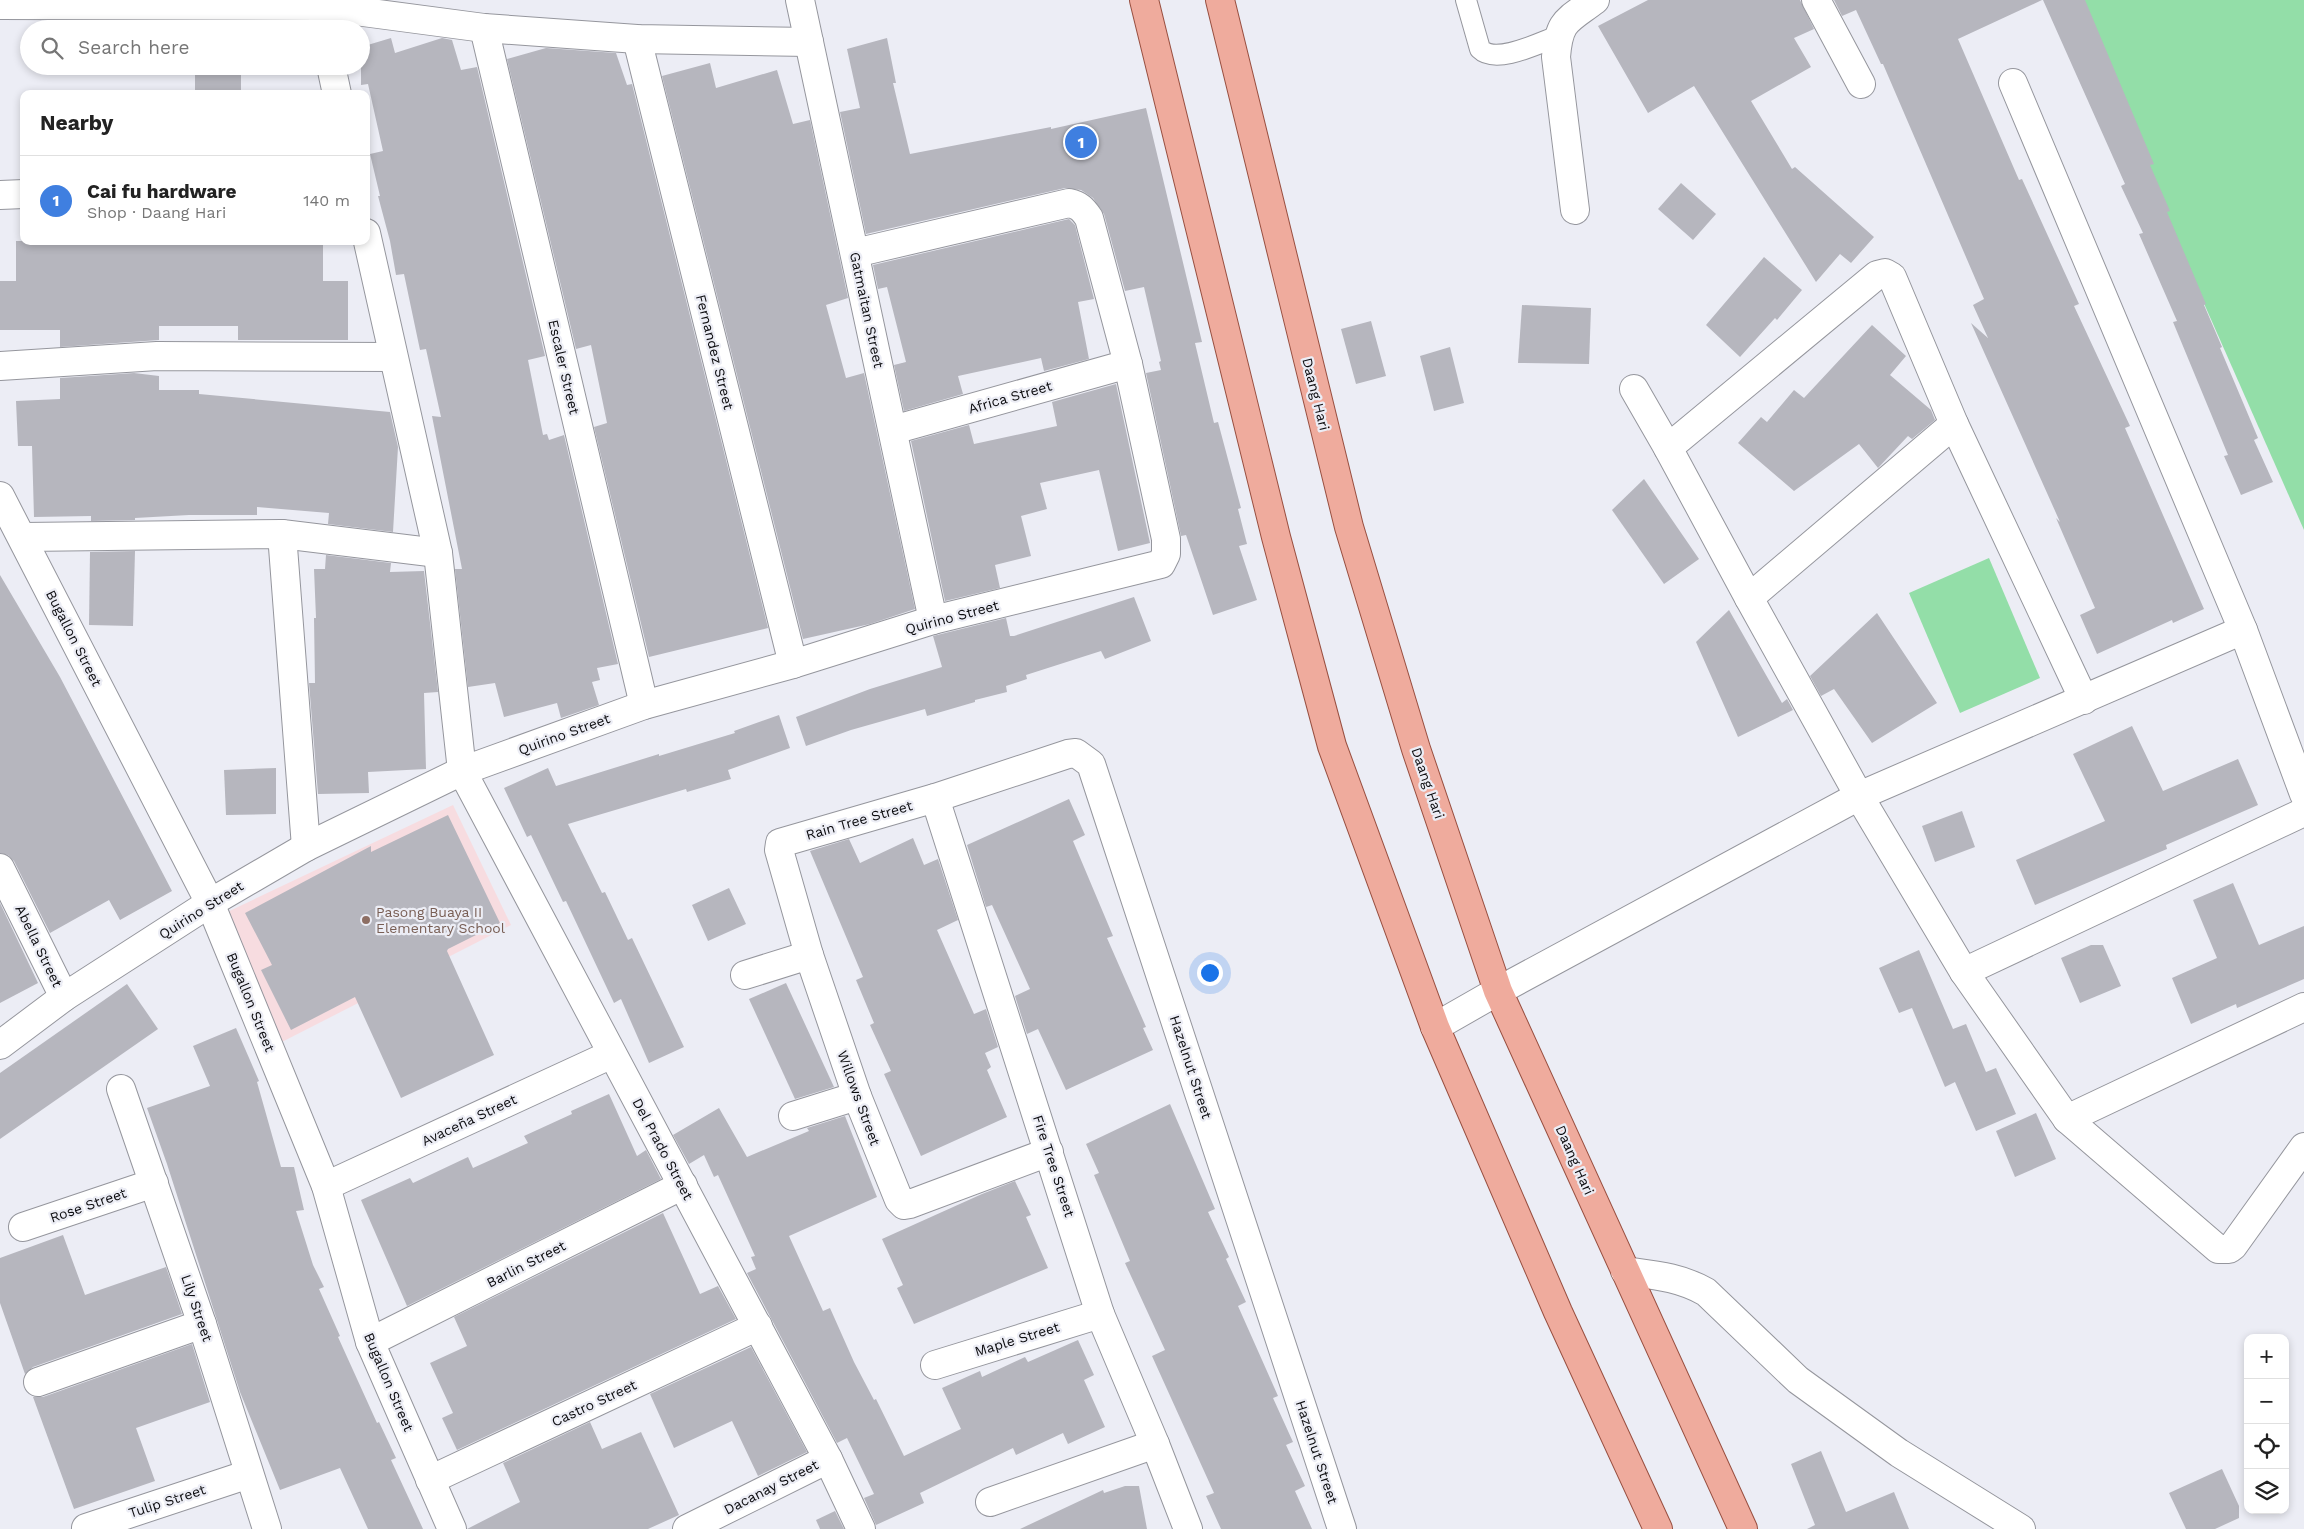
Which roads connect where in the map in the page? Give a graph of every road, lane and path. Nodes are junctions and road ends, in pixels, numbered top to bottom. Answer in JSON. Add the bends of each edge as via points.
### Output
{"nodes":[{"id":1,"x":800,"y":0,"type":"edge"},
{"id":2,"x":1144,"y":0,"type":"edge"},
{"id":3,"x":1220,"y":0,"type":"edge"},
{"id":4,"x":1466,"y":0,"type":"edge"},
{"id":5,"x":1595,"y":0,"type":"edge"},
{"id":6,"x":1816,"y":0,"type":"edge"},
{"id":7,"x":42,"y":2,"type":"edge"},
{"id":8,"x":0,"y":5,"type":"edge"},
{"id":9,"x":332,"y":11,"type":"edge"},
{"id":10,"x":484,"y":28,"type":"junction"},
{"id":11,"x":1558,"y":36,"type":"junction"},
{"id":12,"x":637,"y":39,"type":"junction"},
{"id":13,"x":809,"y":42,"type":"junction"},
{"id":14,"x":333,"y":75,"type":"edge"},
{"id":15,"x":2013,"y":83,"type":"dead end"},
{"id":16,"x":1861,"y":84,"type":"dead end"},
{"id":17,"x":336,"y":90,"type":"edge"},
{"id":18,"x":20,"y":194,"type":"edge"},
{"id":19,"x":0,"y":195,"type":"edge"},
{"id":20,"x":1575,"y":210,"type":"dead end"},
{"id":21,"x":369,"y":245,"type":"edge"},
{"id":22,"x":855,"y":253,"type":"junction"},
{"id":23,"x":393,"y":357,"type":"junction"},
{"id":24,"x":1128,"y":364,"type":"junction"},
{"id":25,"x":0,"y":366,"type":"edge"},
{"id":26,"x":1634,"y":389,"type":"dead end"},
{"id":27,"x":1954,"y":424,"type":"junction"},
{"id":28,"x":893,"y":430,"type":"junction"},
{"id":29,"x":1668,"y":448,"type":"junction"},
{"id":30,"x":0,"y":496,"type":"edge"},
{"id":31,"x":282,"y":534,"type":"junction"},
{"id":32,"x":23,"y":537,"type":"junction"},
{"id":33,"x":438,"y":553,"type":"junction"},
{"id":34,"x":1749,"y":598,"type":"junction"},
{"id":35,"x":934,"y":620,"type":"junction"},
{"id":36,"x":2243,"y":630,"type":"junction"},
{"id":37,"x":792,"y":664,"type":"junction"},
{"id":38,"x":2084,"y":700,"type":"junction"},
{"id":39,"x":644,"y":706,"type":"junction"},
{"id":40,"x":462,"y":771,"type":"junction"},
{"id":41,"x":2304,"y":794,"type":"edge"},
{"id":42,"x":1859,"y":796,"type":"junction"},
{"id":43,"x":935,"y":798,"type":"junction"},
{"id":44,"x":2304,"y":812,"type":"edge"},
{"id":45,"x":783,"y":842,"type":"joint"},
{"id":46,"x":306,"y":847,"type":"junction"},
{"id":47,"x":0,"y":868,"type":"edge"},
{"id":48,"x":210,"y":903,"type":"junction"},
{"id":49,"x":809,"y":955,"type":"junction"},
{"id":50,"x":1964,"y":972,"type":"junction"},
{"id":51,"x":745,"y":975,"type":"dead end"},
{"id":52,"x":1498,"y":991,"type":"junction"},
{"id":53,"x":64,"y":996,"type":"junction"},
{"id":54,"x":2304,"y":1007,"type":"edge"},
{"id":55,"x":1435,"y":1027,"type":"junction"},
{"id":56,"x":0,"y":1045,"type":"edge"},
{"id":57,"x":612,"y":1054,"type":"junction"},
{"id":58,"x":121,"y":1089,"type":"dead end"},
{"id":59,"x":857,"y":1096,"type":"junction"},
{"id":60,"x":793,"y":1116,"type":"dead end"},
{"id":61,"x":2067,"y":1119,"type":"junction"},
{"id":62,"x":2304,"y":1147,"type":"edge"},
{"id":63,"x":1049,"y":1152,"type":"junction"},
{"id":64,"x":154,"y":1184,"type":"junction"},
{"id":65,"x":682,"y":1185,"type":"junction"},
{"id":66,"x":326,"y":1186,"type":"junction"},
{"id":67,"x":23,"y":1227,"type":"dead end"},
{"id":68,"x":1624,"y":1271,"type":"junction"},
{"id":69,"x":1100,"y":1314,"type":"junction"},
{"id":70,"x":202,"y":1324,"type":"junction"},
{"id":71,"x":758,"y":1326,"type":"junction"},
{"id":72,"x":370,"y":1342,"type":"junction"},
{"id":73,"x":935,"y":1365,"type":"dead end"},
{"id":74,"x":38,"y":1382,"type":"dead end"},
{"id":75,"x":1155,"y":1444,"type":"junction"},
{"id":76,"x":828,"y":1459,"type":"junction"},
{"id":77,"x":249,"y":1474,"type":"junction"},
{"id":78,"x":430,"y":1480,"type":"junction"},
{"id":79,"x":990,"y":1502,"type":"dead end"},
{"id":80,"x":101,"y":1526,"type":"edge"},
{"id":81,"x":267,"y":1529,"type":"edge"},
{"id":82,"x":452,"y":1529,"type":"edge"},
{"id":83,"x":687,"y":1529,"type":"edge"},
{"id":84,"x":861,"y":1529,"type":"edge"},
{"id":85,"x":1188,"y":1529,"type":"edge"},
{"id":86,"x":1342,"y":1529,"type":"edge"},
{"id":87,"x":1658,"y":1529,"type":"edge"},
{"id":88,"x":1743,"y":1529,"type":"edge"},
{"id":89,"x":2021,"y":1529,"type":"edge"}],
"edges":[{"from":1,"to":13,"type":"street","name":"Gatmaitan Street"},
{"from":2,"to":55,"type":"main road","via":[[1276,537],[1332,746]]},
{"from":3,"to":52,"type":"main road","name":"Daang Hari","via":[[1348,527],[1416,749]]},
{"from":4,"to":11,"type":"lane","via":[[1480,49],[1485,54],[1502,55]]},
{"from":5,"to":11,"type":"street","via":[[1563,24]]},
{"from":6,"to":16,"type":"street"},
{"from":7,"to":8,"type":"street"},
{"from":7,"to":9,"type":"street"},
{"from":9,"to":10,"type":"street"},
{"from":10,"to":12,"type":"street"},
{"from":10,"to":39,"type":"street","name":"Escaler Street"},
{"from":11,"to":20,"type":"street","via":[[1556,57]]},
{"from":12,"to":13,"type":"street"},
{"from":12,"to":37,"type":"street","name":"Fernandez Street"},
{"from":13,"to":22,"type":"street","name":"Gatmaitan Street"},
{"from":14,"to":17,"type":"street"},
{"from":15,"to":36,"type":"street"},
{"from":18,"to":19,"type":"street"},
{"from":21,"to":23,"type":"street"},
{"from":22,"to":24,"type":"street","via":[[1069,203],[1078,204],[1089,218]]},
{"from":22,"to":28,"type":"street","name":"Gatmaitan Street"},
{"from":23,"to":25,"type":"street","via":[[157,356]]},
{"from":23,"to":33,"type":"street"},
{"from":24,"to":28,"type":"street","name":"Africa Street"},
{"from":24,"to":35,"type":"street","name":"Quirino Street","via":[[1166,539],[1166,554],[1161,564]]},
{"from":26,"to":29,"type":"street"},
{"from":27,"to":29,"type":"street","via":[[1892,277],[1885,273],[1878,275]]},
{"from":27,"to":34,"type":"street"},
{"from":27,"to":38,"type":"street"},
{"from":28,"to":35,"type":"street","name":"Gatmaitan Street"},
{"from":29,"to":34,"type":"street"},
{"from":30,"to":32,"type":"street","name":"Bugallon Street"},
{"from":31,"to":32,"type":"street"},
{"from":31,"to":33,"type":"street"},
{"from":31,"to":46,"type":"street"},
{"from":32,"to":48,"type":"street","name":"Bugallon Street"},
{"from":33,"to":40,"type":"street"},
{"from":34,"to":42,"type":"street"},
{"from":35,"to":37,"type":"street","name":"Quirino Street"},
{"from":36,"to":38,"type":"street"},
{"from":36,"to":41,"type":"street"},
{"from":37,"to":39,"type":"street","name":"Quirino Street"},
{"from":38,"to":42,"type":"street"},
{"from":39,"to":40,"type":"street","name":"Quirino Street"},
{"from":40,"to":46,"type":"street","name":"Quirino Street"},
{"from":40,"to":57,"type":"street","name":"Del Prado Street"},
{"from":42,"to":50,"type":"street"},
{"from":42,"to":52,"type":"street"},
{"from":43,"to":45,"type":"street","name":"Rain Tree Street"},
{"from":43,"to":63,"type":"street","name":"Fire Tree Street"},
{"from":43,"to":86,"type":"street","name":"Hazelnut Street","via":[[1068,754],[1076,753],[1091,764]]},
{"from":44,"to":50,"type":"street"},
{"from":45,"to":49,"type":"street","name":"Willows Street","via":[[778,847]]},
{"from":46,"to":48,"type":"street","name":"Quirino Street"},
{"from":47,"to":53,"type":"street","name":"Abella Street"},
{"from":48,"to":53,"type":"street","name":"Quirino Street"},
{"from":48,"to":66,"type":"street","name":"Bugallon Street"},
{"from":49,"to":51,"type":"street"},
{"from":49,"to":59,"type":"street","name":"Willows Street"},
{"from":50,"to":61,"type":"street"},
{"from":52,"to":55,"type":"street"},
{"from":52,"to":68,"type":"main road","name":"Daang Hari"},
{"from":53,"to":56,"type":"street","name":"Quirino Street"},
{"from":54,"to":61,"type":"street"},
{"from":55,"to":87,"type":"main road","via":[[1558,1312]]},
{"from":57,"to":65,"type":"street","name":"Del Prado Street"},
{"from":57,"to":66,"type":"street","name":"Avaceña Street"},
{"from":58,"to":64,"type":"street","name":"Lily Street"},
{"from":59,"to":60,"type":"street"},
{"from":59,"to":63,"type":"street","name":"Willows Street","via":[[899,1200],[904,1205]]},
{"from":61,"to":62,"type":"street","via":[[2218,1249],[2233,1246]]},
{"from":63,"to":69,"type":"street","name":"Fire Tree Street"},
{"from":64,"to":67,"type":"street","name":"Rose Street"},
{"from":64,"to":70,"type":"street","name":"Lily Street"},
{"from":65,"to":71,"type":"street","name":"Del Prado Street"},
{"from":65,"to":72,"type":"street","name":"Barlin Street"},
{"from":66,"to":72,"type":"street","name":"Bugallon Street"},
{"from":68,"to":88,"type":"main road","name":"Daang Hari"},
{"from":68,"to":89,"type":"street","via":[[1690,1282],[1706,1292],[1798,1380],[1899,1453]]},
{"from":69,"to":73,"type":"street","name":"Maple Street"},
{"from":69,"to":75,"type":"street","name":"Fire Tree Street"},
{"from":70,"to":74,"type":"street"},
{"from":70,"to":77,"type":"street","name":"Lily Street"},
{"from":71,"to":76,"type":"street","name":"Del Prado Street"},
{"from":71,"to":78,"type":"street","name":"Castro Street"},
{"from":72,"to":78,"type":"street","name":"Bugallon Street"},
{"from":75,"to":79,"type":"street"},
{"from":75,"to":85,"type":"street","name":"Fire Tree Street"},
{"from":76,"to":83,"type":"street","name":"Dacanay Street"},
{"from":76,"to":84,"type":"street","name":"Del Prado Street"},
{"from":77,"to":80,"type":"street","name":"Tulip Street"},
{"from":77,"to":81,"type":"street","name":"Lily Street"},
{"from":78,"to":82,"type":"street","name":"Bugallon Street"}]}
